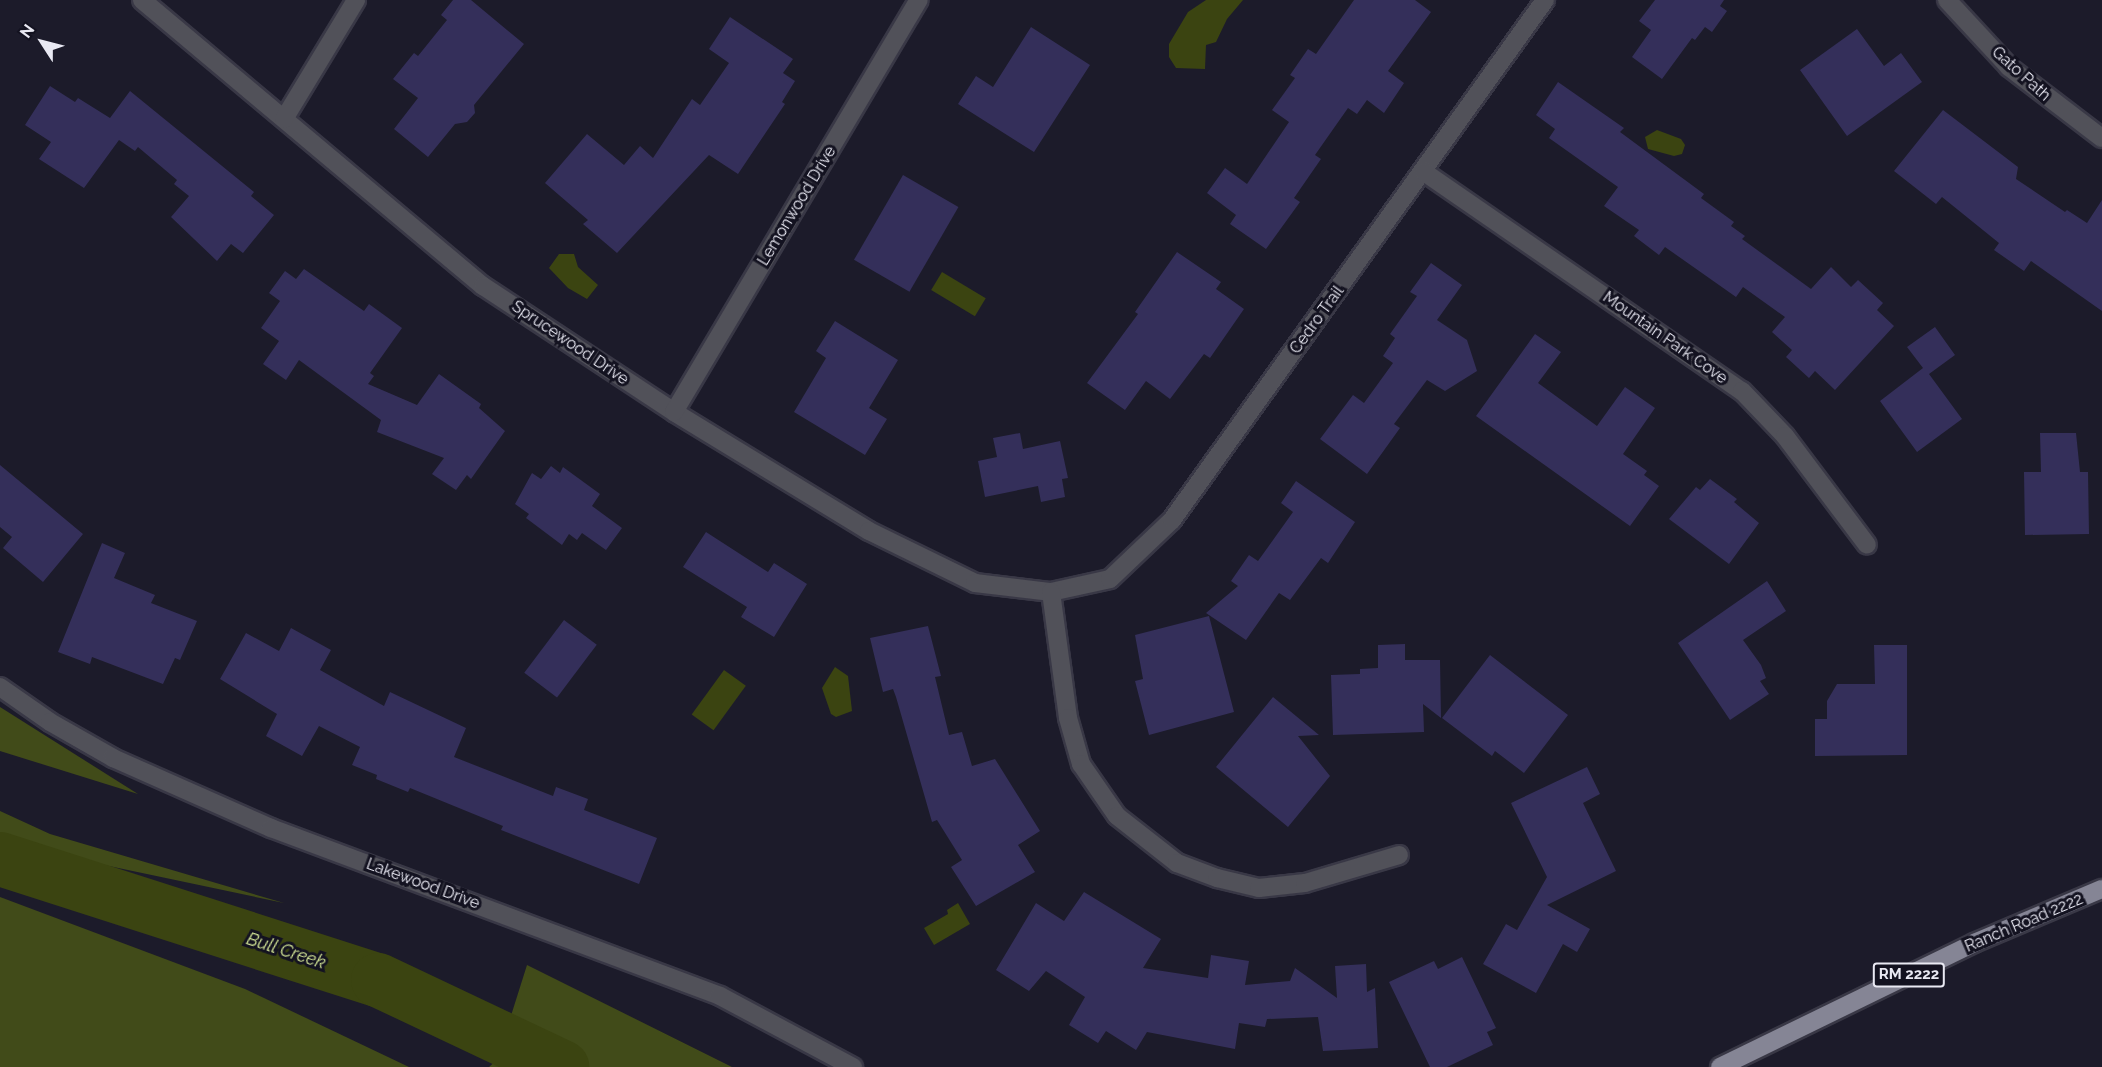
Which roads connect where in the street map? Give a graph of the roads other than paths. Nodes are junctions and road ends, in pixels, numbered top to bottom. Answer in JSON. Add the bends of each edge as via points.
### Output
{"nodes":[{"id":1,"x":142,"y":0,"type":"edge"},
{"id":2,"x":356,"y":0,"type":"edge"},
{"id":3,"x":919,"y":0,"type":"edge"},
{"id":4,"x":1545,"y":0,"type":"edge"},
{"id":5,"x":1947,"y":0,"type":"edge"},
{"id":6,"x":284,"y":119,"type":"junction"},
{"id":7,"x":2102,"y":138,"type":"edge"},
{"id":8,"x":1424,"y":172,"type":"junction"},
{"id":9,"x":674,"y":412,"type":"junction"},
{"id":10,"x":1867,"y":545,"type":"dead end"},
{"id":11,"x":1051,"y":592,"type":"junction"},
{"id":12,"x":0,"y":687,"type":"edge"},
{"id":13,"x":1400,"y":855,"type":"dead end"},
{"id":14,"x":2102,"y":890,"type":"edge"},
{"id":15,"x":853,"y":1067,"type":"edge"},
{"id":16,"x":1720,"y":1067,"type":"edge"}],
"edges":[{"from":1,"to":6,"type":"street","name":"Sprucewood Drive"},
{"from":2,"to":6,"type":"street"},
{"from":3,"to":9,"type":"street","name":"Lemonwood Drive"},
{"from":4,"to":8,"type":"street","name":"Cedro Trail"},
{"from":5,"to":7,"type":"street","name":"Gato Path","via":[[2009,67]]},
{"from":6,"to":9,"type":"street","name":"Sprucewood Drive","via":[[483,286]]},
{"from":8,"to":10,"type":"street","name":"Mountain Park Cove","via":[[1742,391],[1785,436]]},
{"from":8,"to":11,"type":"street","name":"Cedro Trail","via":[[1172,519],[1110,579]]},
{"from":9,"to":11,"type":"street","name":"Sprucewood Drive","via":[[869,531],[975,584]]},
{"from":11,"to":13,"type":"street","via":[[1068,718],[1081,764],[1117,816],[1177,863],[1259,888],[1305,883]]},
{"from":12,"to":15,"type":"street","name":"Lakewood Drive","via":[[50,722],[113,758],[271,828],[720,996]]},
{"from":14,"to":16,"type":"main road","name":"Ranch Road 2222","number":"RM 2222","via":[[1974,943]]}]}
